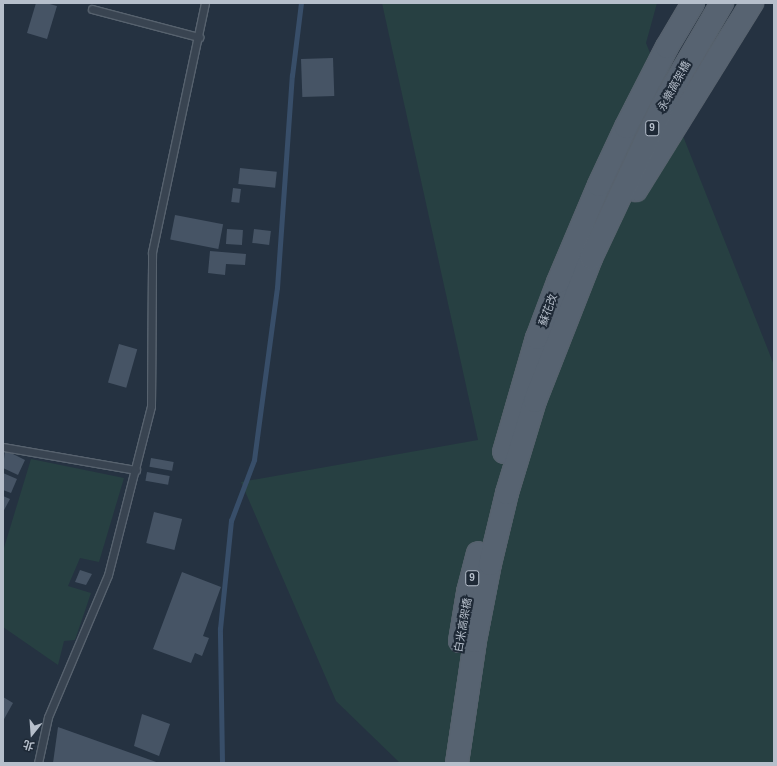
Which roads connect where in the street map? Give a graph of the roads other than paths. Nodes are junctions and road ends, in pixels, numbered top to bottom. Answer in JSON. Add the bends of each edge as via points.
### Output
{"nodes":[{"id":1,"x":205,"y":3,"type":"edge"},
{"id":2,"x":693,"y":3,"type":"edge"},
{"id":3,"x":722,"y":3,"type":"edge"},
{"id":4,"x":752,"y":3,"type":"edge"},
{"id":5,"x":92,"y":9,"type":"dead end"},
{"id":6,"x":199,"y":37,"type":"junction"},
{"id":7,"x":591,"y":258,"type":"junction"},
{"id":8,"x":527,"y":398,"type":"junction"},
{"id":9,"x":3,"y":447,"type":"edge"},
{"id":10,"x":136,"y":470,"type":"junction"},
{"id":11,"x":38,"y":763,"type":"edge"},
{"id":12,"x":442,"y":763,"type":"edge"},
{"id":13,"x":457,"y":763,"type":"edge"}],
"edges":[{"from":1,"to":6,"type":"lane"},
{"from":2,"to":8,"type":"main road","name":"蘇花改","number":"9","via":[[666,48],[629,120],[582,225],[537,338]]},
{"from":3,"to":7,"type":"main road","name":"永樂高架橋","number":"9","via":[[665,101]]},
{"from":4,"to":7,"type":"main road"},
{"from":5,"to":6,"type":"lane"},
{"from":6,"to":10,"type":"lane","via":[[152,252],[151,406]]},
{"from":7,"to":8,"type":"main road","name":"蘇花改","number":"9"},
{"from":8,"to":12,"type":"main road","name":"白米高架橋","number":"9","via":[[490,501],[468,592]]},
{"from":8,"to":13,"type":"main road","name":"白米高架橋","number":"9","via":[[475,641]]},
{"from":9,"to":10,"type":"lane"},
{"from":10,"to":11,"type":"lane","via":[[108,575],[48,717]]}]}
